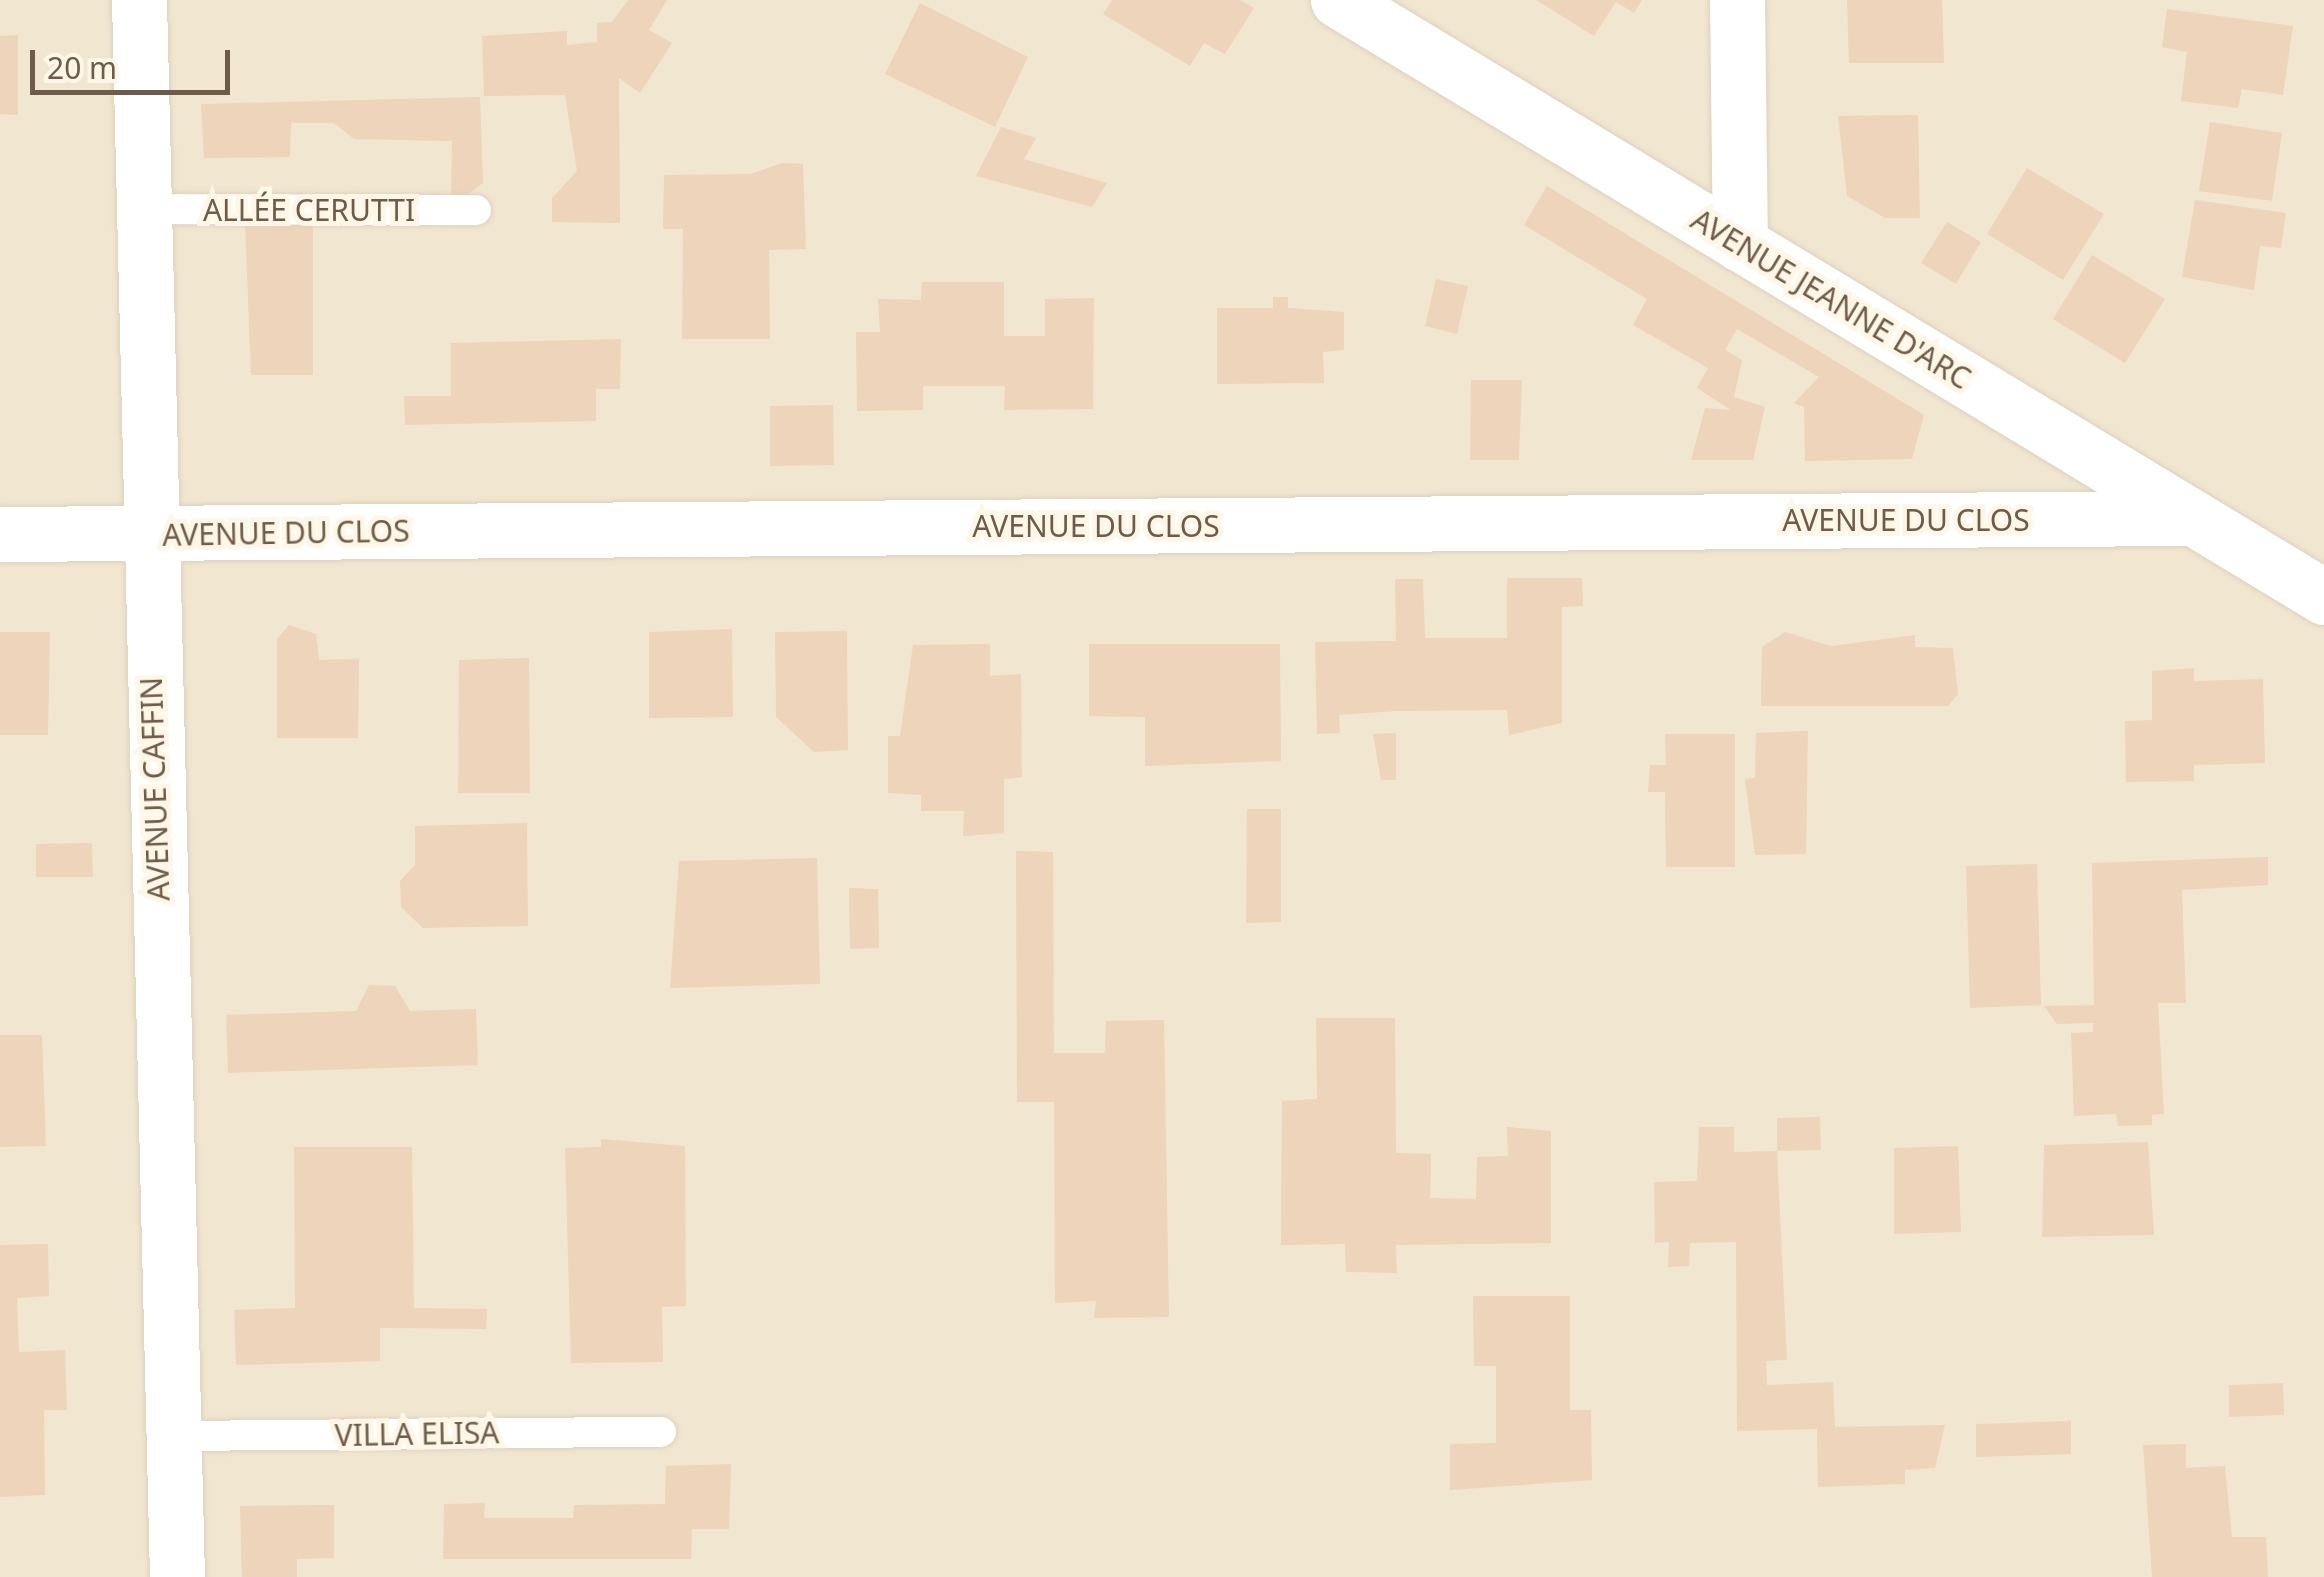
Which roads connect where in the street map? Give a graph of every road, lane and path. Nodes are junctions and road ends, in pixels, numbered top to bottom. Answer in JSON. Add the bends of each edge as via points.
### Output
{"nodes":[{"id":1,"x":139,"y":0,"type":"edge"},
{"id":2,"x":1338,"y":0,"type":"edge"},
{"id":3,"x":1738,"y":0,"type":"edge"},
{"id":4,"x":143,"y":209,"type":"junction"},
{"id":5,"x":476,"y":210,"type":"dead end"},
{"id":6,"x":1740,"y":244,"type":"junction"},
{"id":7,"x":2192,"y":518,"type":"junction"},
{"id":8,"x":0,"y":534,"type":"edge"},
{"id":9,"x":148,"y":534,"type":"junction"},
{"id":10,"x":2324,"y":597,"type":"edge"},
{"id":11,"x":662,"y":1432,"type":"dead end"},
{"id":12,"x":172,"y":1436,"type":"junction"},
{"id":13,"x":177,"y":1577,"type":"edge"}],
"edges":[{"from":1,"to":4,"type":"street","name":"AVENUE CAFFIN"},
{"from":2,"to":6,"type":"street","name":"AVENUE JEANNE D'ARC"},
{"from":3,"to":6,"type":"street"},
{"from":4,"to":5,"type":"lane","name":"ALLÉE CERUTTI"},
{"from":4,"to":9,"type":"street","name":"AVENUE CAFFIN"},
{"from":6,"to":7,"type":"street","name":"AVENUE JEANNE D'ARC"},
{"from":7,"to":9,"type":"street","name":"AVENUE DU CLOS"},
{"from":7,"to":10,"type":"street","name":"AVENUE JEANNE D'ARC"},
{"from":8,"to":9,"type":"street","name":"AVENUE DU CLOS"},
{"from":9,"to":12,"type":"street","name":"AVENUE CAFFIN"},
{"from":11,"to":12,"type":"lane","name":"VILLA ELISA"},
{"from":12,"to":13,"type":"street","name":"AVENUE CAFFIN"}]}
